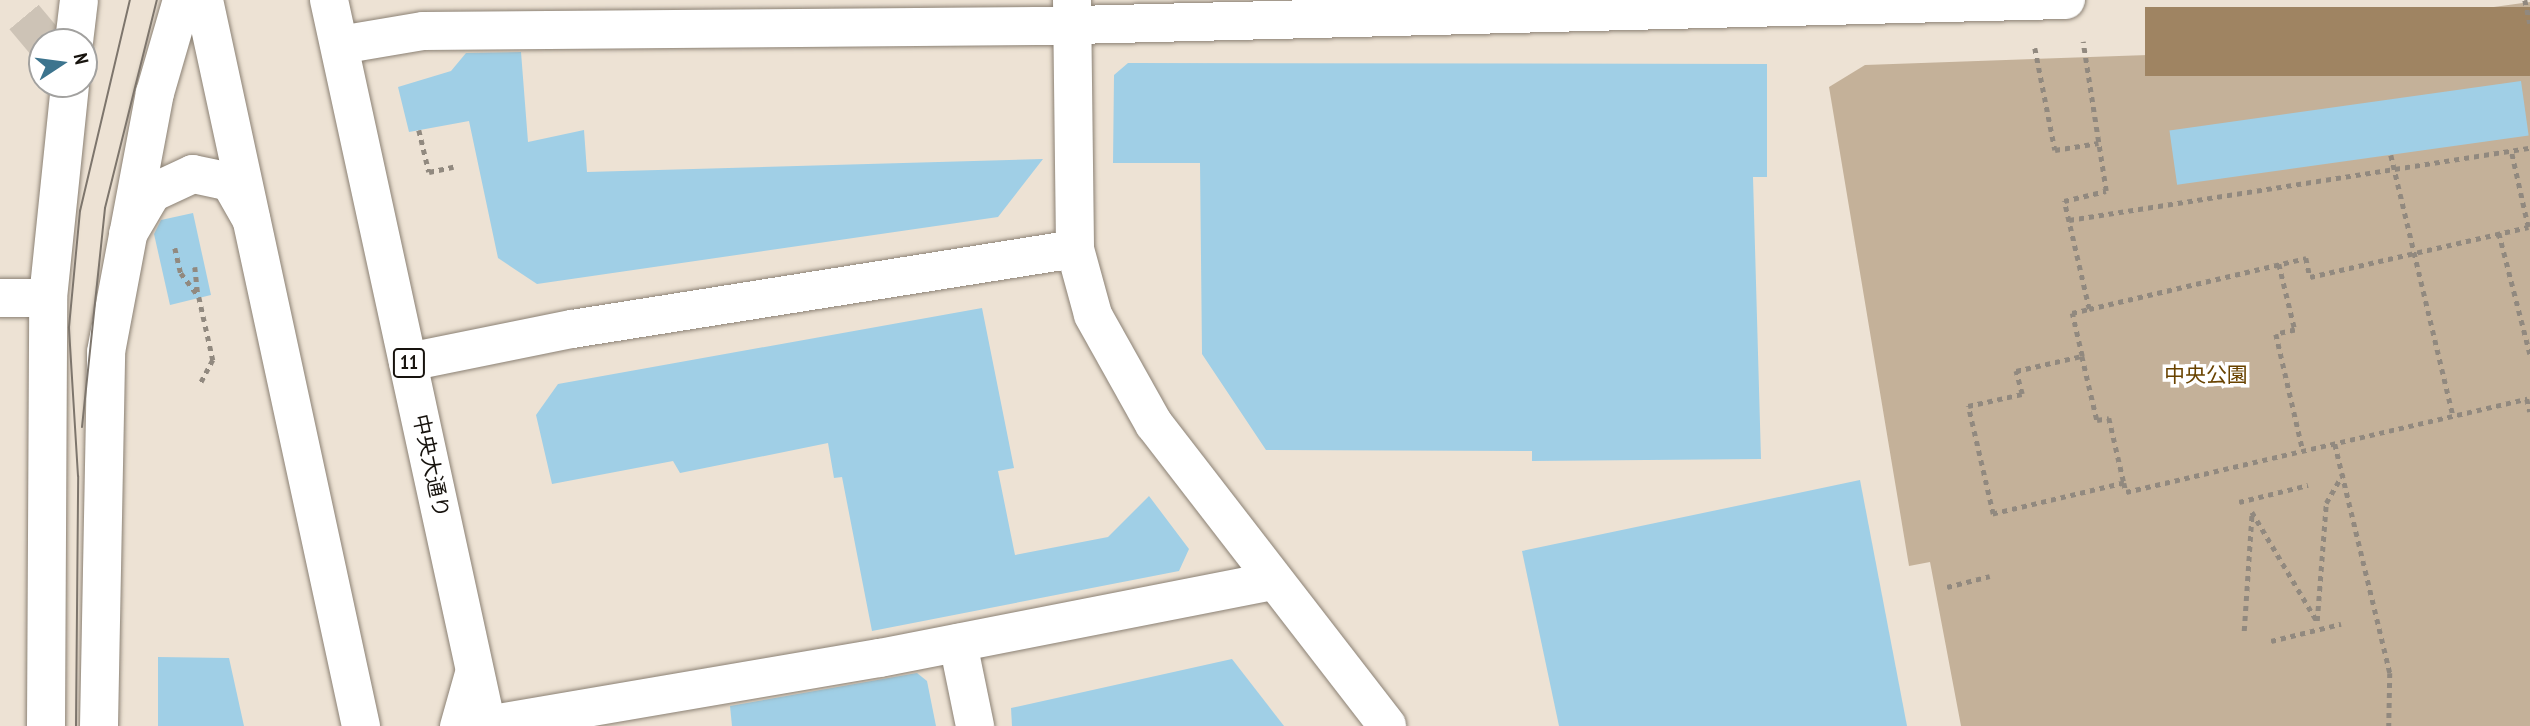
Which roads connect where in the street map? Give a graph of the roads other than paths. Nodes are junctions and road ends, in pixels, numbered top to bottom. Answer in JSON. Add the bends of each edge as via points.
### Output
{"nodes":[{"id":1,"x":79,"y":0,"type":"edge"},
{"id":2,"x":182,"y":0,"type":"edge"},
{"id":3,"x":204,"y":0,"type":"edge"},
{"id":4,"x":329,"y":0,"type":"edge"},
{"id":5,"x":2066,"y":0,"type":"edge"},
{"id":6,"x":1072,"y":11,"type":"edge"},
{"id":7,"x":76,"y":28,"type":"edge"},
{"id":8,"x":340,"y":45,"type":"junction"},
{"id":9,"x":69,"y":98,"type":"edge"},
{"id":10,"x":254,"y":231,"type":"junction"},
{"id":11,"x":123,"y":245,"type":"junction"},
{"id":12,"x":1075,"y":249,"type":"junction"},
{"id":13,"x":0,"y":298,"type":"edge"},
{"id":14,"x":48,"y":298,"type":"junction"},
{"id":15,"x":408,"y":362,"type":"junction"},
{"id":16,"x":1273,"y":582,"type":"junction"},
{"id":17,"x":958,"y":643,"type":"junction"},
{"id":18,"x":46,"y":726,"type":"edge"},
{"id":19,"x":99,"y":726,"type":"edge"},
{"id":20,"x":361,"y":726,"type":"edge"},
{"id":21,"x":476,"y":726,"type":"edge"},
{"id":22,"x":975,"y":726,"type":"edge"},
{"id":23,"x":1387,"y":726,"type":"edge"}],
"edges":[{"from":1,"to":7,"type":"street"},
{"from":2,"to":11,"type":"street"},
{"from":3,"to":10,"type":"street"},
{"from":4,"to":8,"type":"street","name":"中央大通り","number":"11"},
{"from":5,"to":6,"type":"street","via":[[1812,11]]},
{"from":6,"to":8,"type":"street","via":[[423,31]]},
{"from":6,"to":12,"type":"street"},
{"from":8,"to":15,"type":"street","name":"中央大通り","number":"11"},
{"from":9,"to":14,"type":"street"},
{"from":10,"to":11,"type":"street","via":[[249,209],[230,182],[193,174],[152,193]]},
{"from":10,"to":20,"type":"street"},
{"from":11,"to":19,"type":"street","via":[[105,377]]},
{"from":12,"to":15,"type":"street","via":[[586,327]]},
{"from":12,"to":16,"type":"street","via":[[1093,315],[1129,385]]},
{"from":13,"to":14,"type":"street"},
{"from":14,"to":18,"type":"street"},
{"from":15,"to":21,"type":"street","name":"中央大通り","number":"11","via":[[472,659]]},
{"from":16,"to":17,"type":"street"},
{"from":16,"to":23,"type":"street"},
{"from":17,"to":21,"type":"street"},
{"from":17,"to":22,"type":"street"}]}
